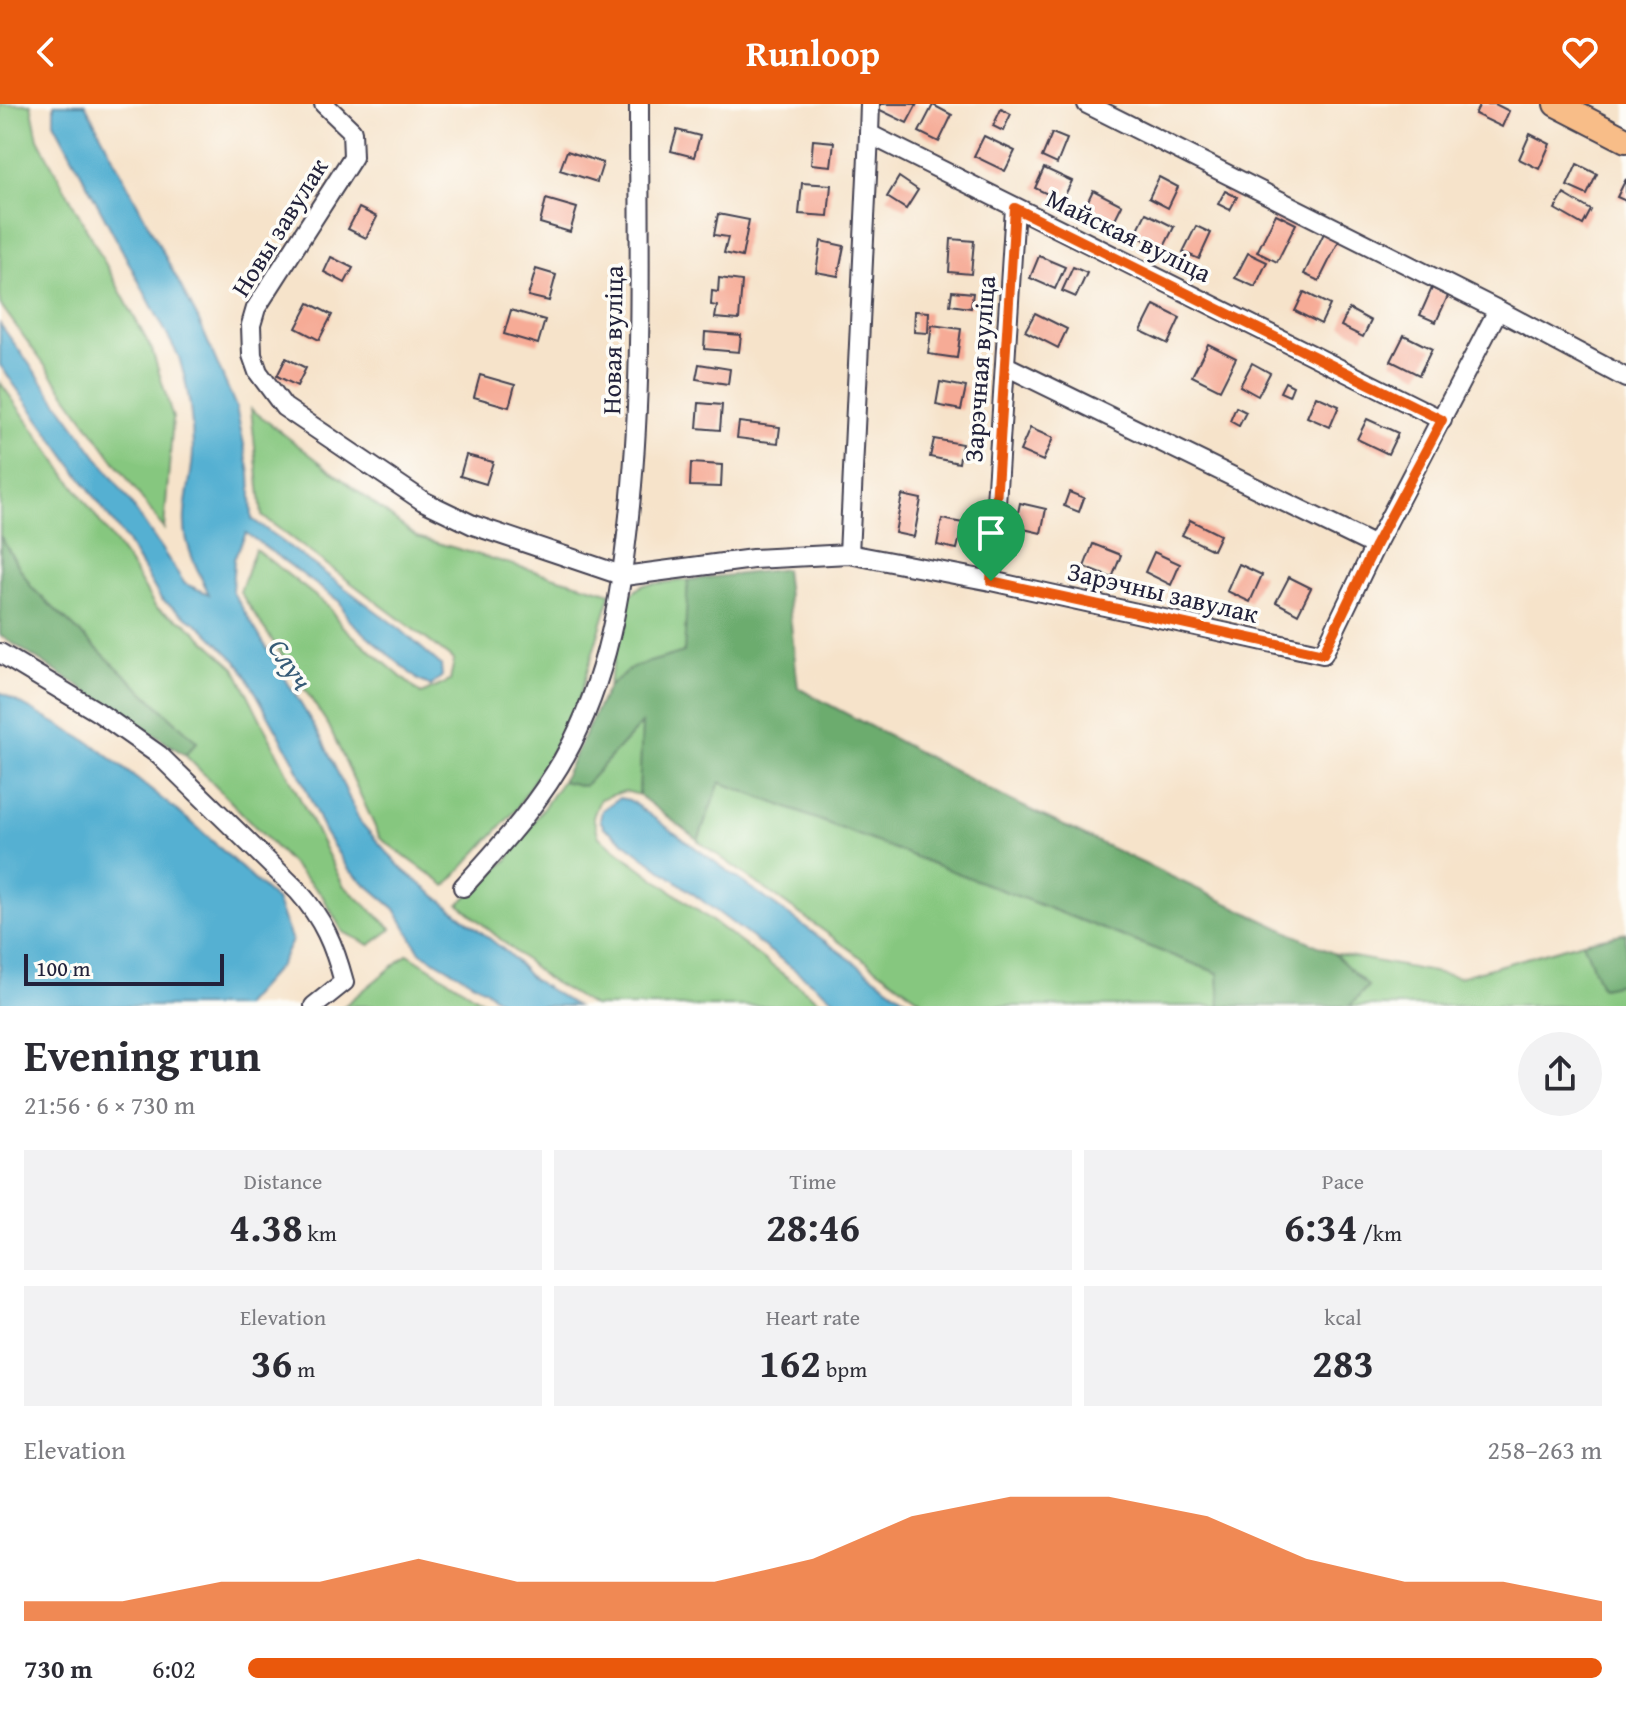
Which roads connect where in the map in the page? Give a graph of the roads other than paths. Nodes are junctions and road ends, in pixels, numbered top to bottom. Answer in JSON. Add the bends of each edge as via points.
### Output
{"nodes":[{"id":1,"x":324,"y":104,"type":"edge"},
{"id":2,"x":639,"y":104,"type":"edge"},
{"id":3,"x":870,"y":104,"type":"edge"},
{"id":4,"x":1087,"y":104,"type":"edge"},
{"id":5,"x":1556,"y":104,"type":"edge"},
{"id":6,"x":869,"y":134,"type":"junction"},
{"id":7,"x":1626,"y":140,"type":"edge"},
{"id":8,"x":1015,"y":208,"type":"junction"},
{"id":9,"x":1498,"y":310,"type":"junction"},
{"id":10,"x":1006,"y":366,"type":"junction"},
{"id":11,"x":1626,"y":378,"type":"edge"},
{"id":12,"x":1442,"y":420,"type":"junction"},
{"id":13,"x":1375,"y":546,"type":"junction"},
{"id":14,"x":849,"y":554,"type":"junction"},
{"id":15,"x":624,"y":576,"type":"junction"},
{"id":16,"x":991,"y":581,"type":"junction"},
{"id":17,"x":0,"y":653,"type":"edge"},
{"id":18,"x":463,"y":887,"type":"dead end"},
{"id":19,"x":314,"y":1006,"type":"edge"}],
"edges":[{"from":1,"to":15,"type":"street","name":"Новы завулак","via":[[352,131],[353,157],[256,308],[250,339],[258,372],[284,407],[423,501],[473,525]]},
{"from":2,"to":15,"type":"street","name":"Новая вуліца","via":[[639,398]]},
{"from":3,"to":6,"type":"street"},
{"from":4,"to":9,"type":"street"},
{"from":5,"to":7,"type":"main road"},
{"from":6,"to":8,"type":"street","name":"Майская вуліца"},
{"from":6,"to":14,"type":"street"},
{"from":8,"to":10,"type":"street","name":"Зарэчная вуліца"},
{"from":8,"to":12,"type":"street","name":"Майская вуліца"},
{"from":9,"to":11,"type":"street"},
{"from":9,"to":12,"type":"street"},
{"from":10,"to":13,"type":"street"},
{"from":10,"to":16,"type":"street","name":"Зарэчная вуліца"},
{"from":12,"to":13,"type":"street"},
{"from":13,"to":16,"type":"street","name":"Зарэчны завулак","via":[[1323,654]]},
{"from":14,"to":15,"type":"street","name":"Зарэчны завулак","via":[[753,559]]},
{"from":14,"to":16,"type":"street","name":"Зарэчны завулак"},
{"from":15,"to":18,"type":"street","name":"Новая вуліца","via":[[602,670],[573,741],[518,827]]},
{"from":17,"to":19,"type":"street","via":[[159,755],[298,891],[333,940],[344,982]]}]}
